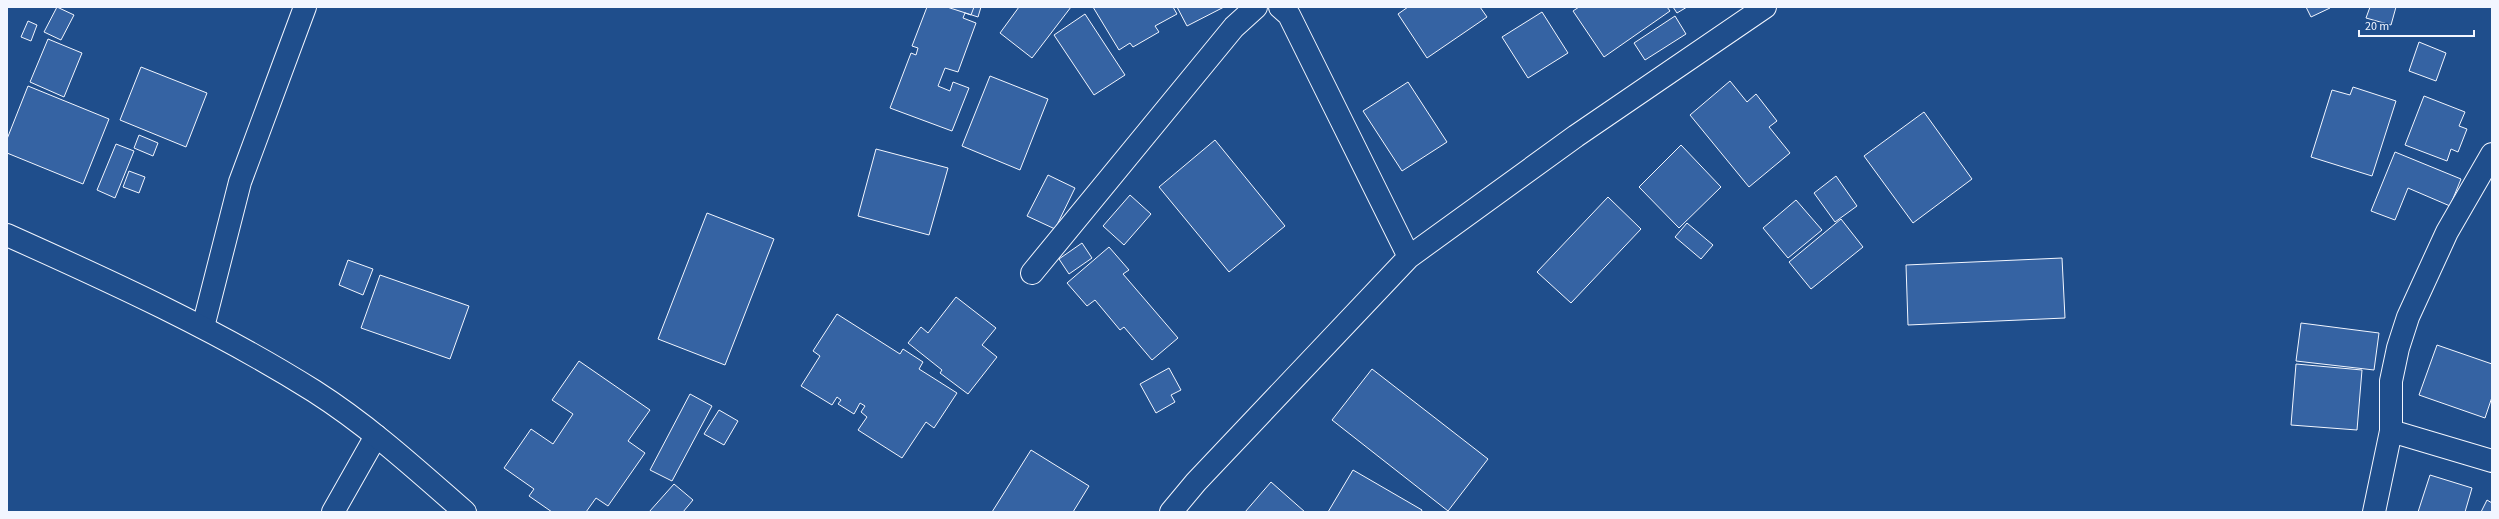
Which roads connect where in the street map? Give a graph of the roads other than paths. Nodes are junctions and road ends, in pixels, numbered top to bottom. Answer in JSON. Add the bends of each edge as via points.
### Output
{"nodes":[{"id":1,"x":305,"y":7,"type":"edge"},
{"id":2,"x":1256,"y":7,"type":"edge"},
{"id":3,"x":1280,"y":7,"type":"edge"},
{"id":4,"x":1765,"y":7,"type":"edge"},
{"id":5,"x":2492,"y":154,"type":"edge"},
{"id":6,"x":7,"y":236,"type":"edge"},
{"id":7,"x":1409,"y":257,"type":"junction"},
{"id":8,"x":1032,"y":273,"type":"dead end"},
{"id":9,"x":204,"y":327,"type":"junction"},
{"id":10,"x":2391,"y":431,"type":"junction"},
{"id":11,"x":376,"y":436,"type":"junction"},
{"id":12,"x":2492,"y":461,"type":"edge"},
{"id":13,"x":333,"y":512,"type":"edge"},
{"id":14,"x":465,"y":512,"type":"edge"},
{"id":15,"x":1171,"y":512,"type":"edge"},
{"id":16,"x":2374,"y":512,"type":"edge"}],
"edges":[{"from":1,"to":9,"type":"street","via":[[240,182]]},
{"from":2,"to":8,"type":"street","via":[[1234,27]]},
{"from":3,"to":7,"type":"street","via":[[1289,15]]},
{"from":4,"to":7,"type":"street","via":[[1576,136]]},
{"from":5,"to":10,"type":"street","via":[[2447,232],[2408,317],[2391,381]]},
{"from":6,"to":9,"type":"street"},
{"from":7,"to":15,"type":"street","via":[[1196,482]]},
{"from":9,"to":11,"type":"street","via":[[315,391]]},
{"from":10,"to":12,"type":"street"},
{"from":10,"to":16,"type":"street"},
{"from":11,"to":13,"type":"street"},
{"from":11,"to":14,"type":"street"}]}
